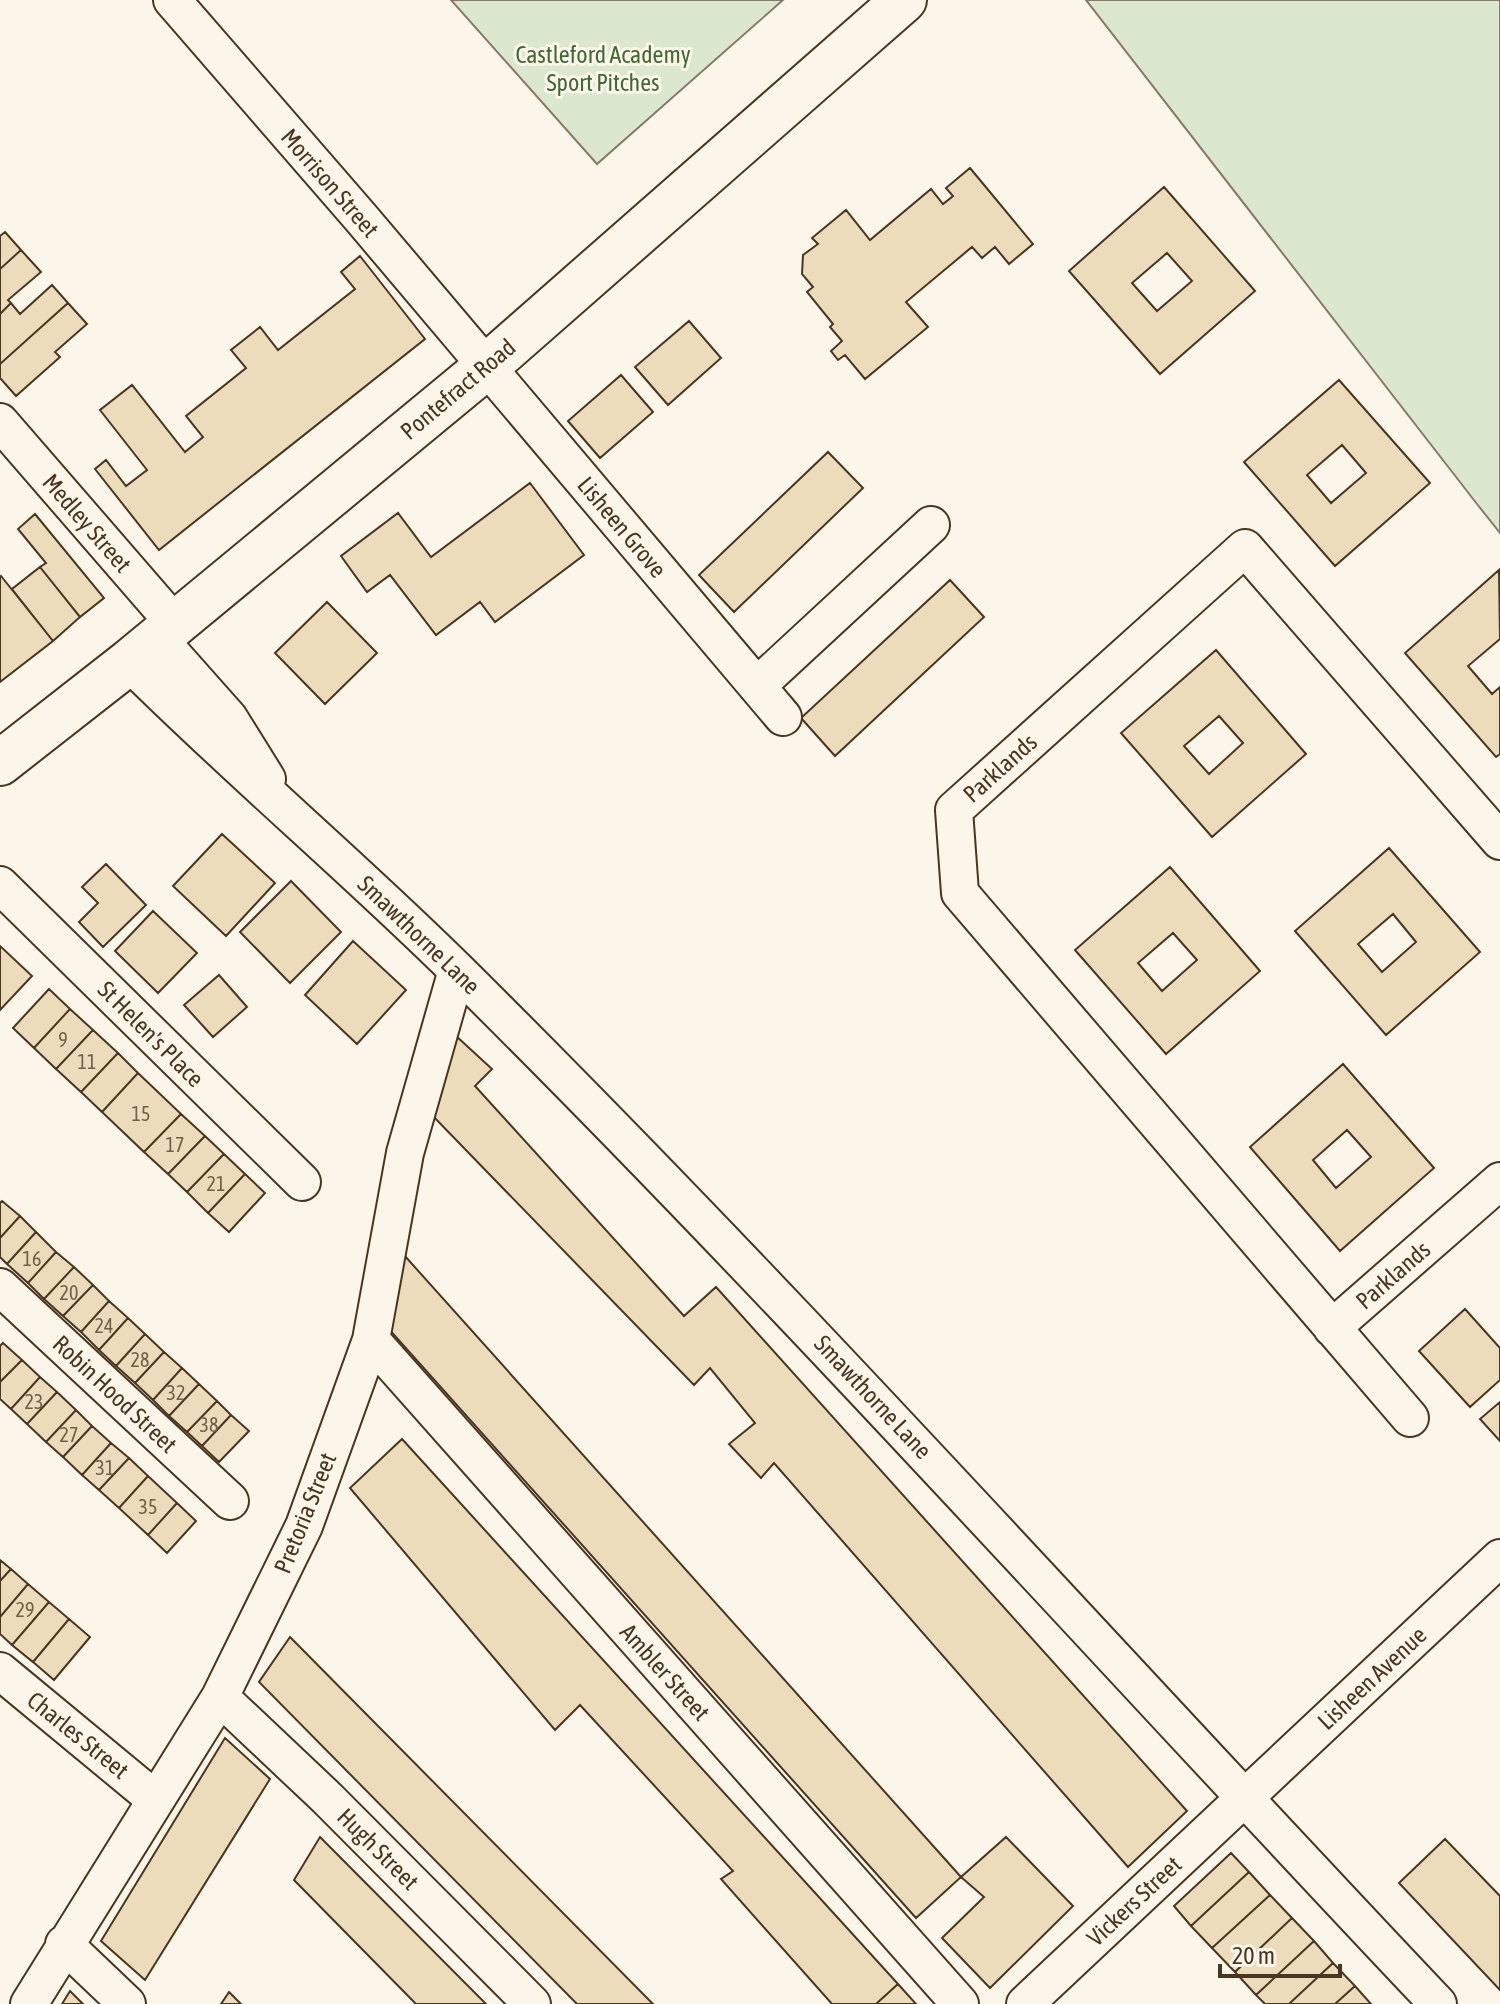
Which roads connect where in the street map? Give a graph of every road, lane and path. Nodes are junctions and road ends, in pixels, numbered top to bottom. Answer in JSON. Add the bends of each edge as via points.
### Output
{"nodes":[{"id":1,"x":172,"y":0,"type":"edge"},
{"id":2,"x":904,"y":0,"type":"edge"},
{"id":3,"x":486,"y":367,"type":"junction"},
{"id":4,"x":0,"y":422,"type":"edge"},
{"id":5,"x":931,"y":525,"type":"dead end"},
{"id":6,"x":154,"y":641,"type":"junction"},
{"id":7,"x":757,"y":686,"type":"junction"},
{"id":8,"x":783,"y":717,"type":"dead end"},
{"id":9,"x":0,"y":763,"type":"edge"},
{"id":10,"x":1500,"y":841,"type":"edge"},
{"id":11,"x":0,"y":885,"type":"edge"},
{"id":12,"x":457,"y":970,"type":"junction"},
{"id":13,"x":302,"y":1182,"type":"dead end"},
{"id":14,"x":1496,"y":1191,"type":"edge"},
{"id":15,"x":0,"y":1287,"type":"edge"},
{"id":16,"x":1332,"y":1328,"type":"junction"},
{"id":17,"x":371,"y":1340,"type":"junction"},
{"id":18,"x":1410,"y":1418,"type":"dead end"},
{"id":19,"x":230,"y":1501,"type":"dead end"},
{"id":20,"x":1500,"y":1559,"type":"edge"},
{"id":21,"x":0,"y":1671,"type":"edge"},
{"id":22,"x":220,"y":1697,"type":"junction"},
{"id":23,"x":1243,"y":1798,"type":"junction"},
{"id":24,"x":156,"y":1800,"type":"junction"},
{"id":25,"x":64,"y":1944,"type":"junction"},
{"id":26,"x":29,"y":2004,"type":"edge"},
{"id":27,"x":127,"y":2004,"type":"edge"},
{"id":28,"x":532,"y":2004,"type":"edge"},
{"id":29,"x":960,"y":2004,"type":"edge"},
{"id":30,"x":1025,"y":2004,"type":"edge"},
{"id":31,"x":1438,"y":2004,"type":"edge"}],
"edges":[{"from":1,"to":3,"type":"street","name":"Morrison Street"},
{"from":2,"to":3,"type":"main road","name":"Pontefract Road"},
{"from":3,"to":6,"type":"main road","name":"Pontefract Road"},
{"from":3,"to":7,"type":"street","name":"Lisheen Grove"},
{"from":4,"to":6,"type":"street","name":"Medley Street"},
{"from":5,"to":7,"type":"street"},
{"from":6,"to":9,"type":"main road","name":"Pontefract Road"},
{"from":6,"to":12,"type":"street","name":"Smawthorne Lane","via":[[212,745]]},
{"from":7,"to":8,"type":"street","name":"Lisheen Grove"},
{"from":10,"to":16,"type":"street","name":"Parklands","via":[[1245,548],[954,810],[960,893]]},
{"from":11,"to":13,"type":"street","name":"St Helen's Place"},
{"from":12,"to":17,"type":"street","name":"Pretoria Street","via":[[405,1153]]},
{"from":12,"to":23,"type":"street","name":"Smawthorne Lane","via":[[845,1365]]},
{"from":14,"to":16,"type":"street","name":"Parklands"},
{"from":15,"to":19,"type":"street","name":"Robin Hood Street"},
{"from":16,"to":18,"type":"street","name":"Parklands"},
{"from":17,"to":22,"type":"street","name":"Pretoria Street","via":[[304,1526]]},
{"from":17,"to":29,"type":"street","name":"Ambler Street"},
{"from":20,"to":23,"type":"street","name":"Lisheen Avenue"},
{"from":21,"to":24,"type":"street","name":"Charles Street"},
{"from":22,"to":24,"type":"street","name":"Pretoria Street"},
{"from":22,"to":28,"type":"street","name":"Hugh Street"},
{"from":23,"to":30,"type":"street","name":"Vickers Street"},
{"from":23,"to":31,"type":"street","name":"Smawthorne Lane"},
{"from":24,"to":25,"type":"street","name":"Pretoria Street"},
{"from":25,"to":26,"type":"street","name":"Pretoria Street"},
{"from":25,"to":27,"type":"street"}]}
